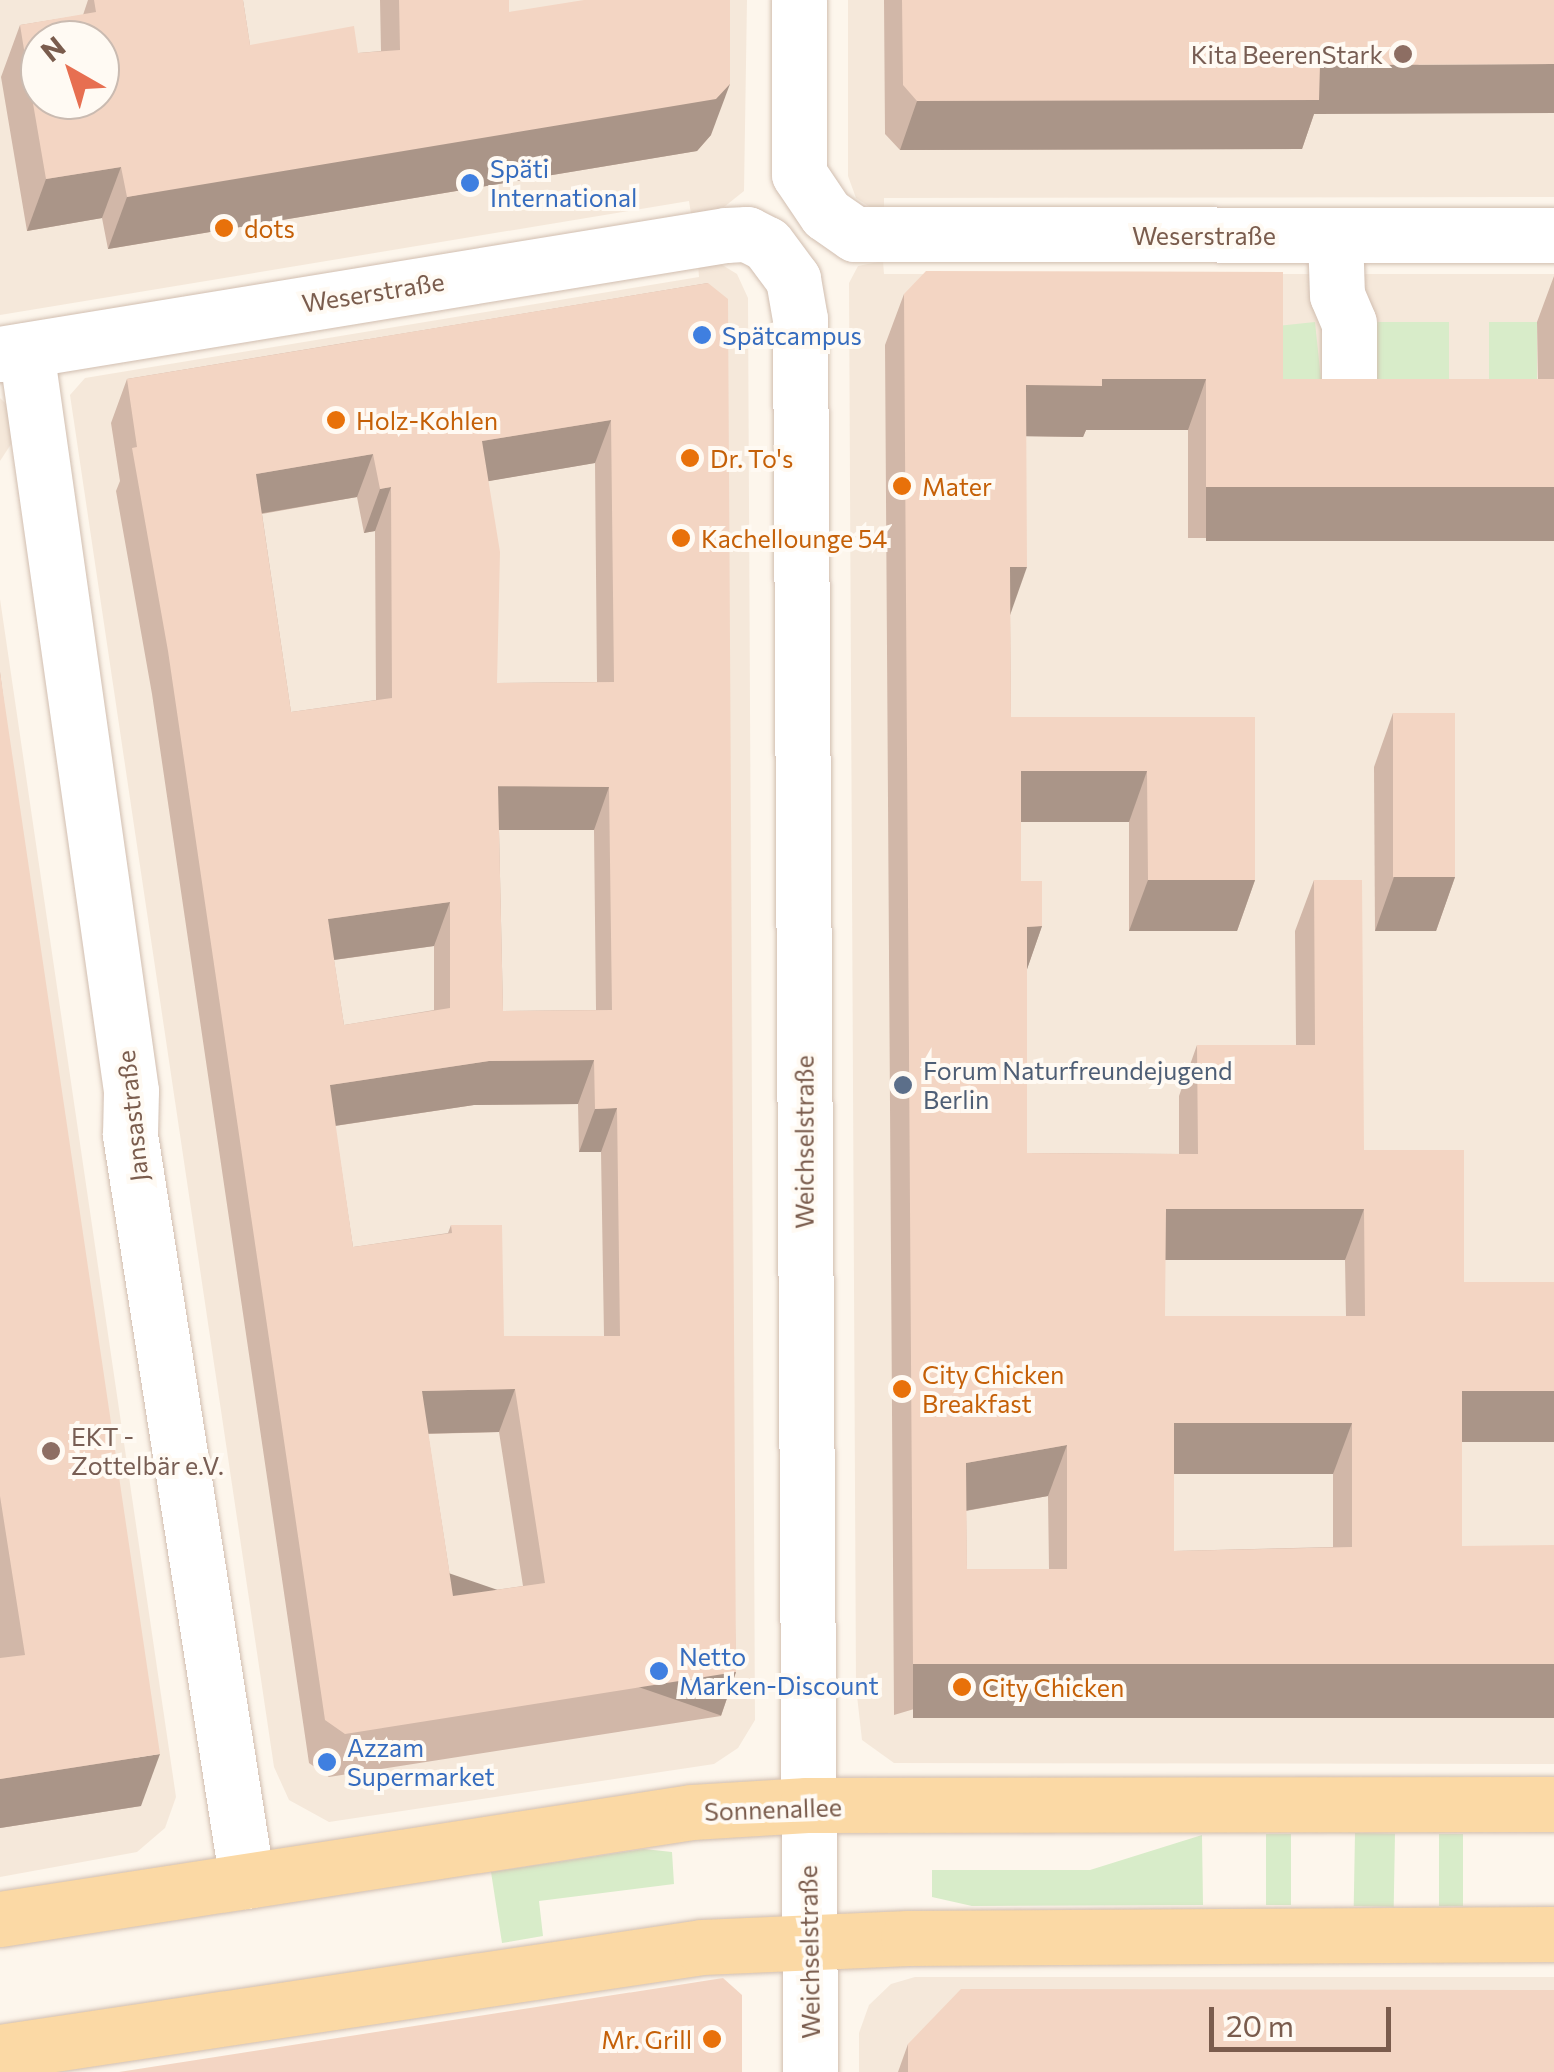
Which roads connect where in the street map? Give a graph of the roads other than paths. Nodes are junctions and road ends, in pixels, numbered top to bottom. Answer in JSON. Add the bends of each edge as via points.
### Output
{"nodes":[{"id":1,"x":799,"y":0,"type":"edge"},
{"id":2,"x":747,"y":234,"type":"joint"},
{"id":3,"x":1336,"y":235,"type":"junction"},
{"id":4,"x":1554,"y":235,"type":"edge"},
{"id":5,"x":13,"y":352,"type":"edge"},
{"id":6,"x":1348,"y":386,"type":"edge"},
{"id":7,"x":1554,"y":1804,"type":"edge"},
{"id":8,"x":806,"y":1805,"type":"junction"},
{"id":9,"x":247,"y":1880,"type":"junction"},
{"id":10,"x":0,"y":1919,"type":"edge"},
{"id":11,"x":1554,"y":1934,"type":"edge"},
{"id":12,"x":809,"y":1940,"type":"junction"},
{"id":13,"x":0,"y":2052,"type":"edge"},
{"id":14,"x":810,"y":2072,"type":"edge"}],
"edges":[{"from":1,"to":3,"type":"street","name":"Weserstraße","via":[[800,174],[826,214],[855,234]]},
{"from":2,"to":5,"type":"street","name":"Weserstraße"},
{"from":2,"to":8,"type":"street","name":"Weichselstraße","via":[[780,257],[800,300]]},
{"from":3,"to":4,"type":"street","name":"Weserstraße"},
{"from":3,"to":6,"type":"street","via":[[1337,295],[1349,323]]},
{"from":5,"to":9,"type":"street","name":"Jansastraße","via":[[132,1091],[130,1135]]},
{"from":7,"to":8,"type":"main road","name":"Sonnenallee"},
{"from":8,"to":9,"type":"main road","name":"Sonnenallee","via":[[669,1814]]},
{"from":8,"to":12,"type":"street","name":"Weichselstraße"},
{"from":9,"to":10,"type":"main road","name":"Sonnenallee"},
{"from":11,"to":12,"type":"main road"},
{"from":12,"to":13,"type":"main road","via":[[666,1950]]},
{"from":12,"to":14,"type":"street","name":"Weichselstraße"}]}
